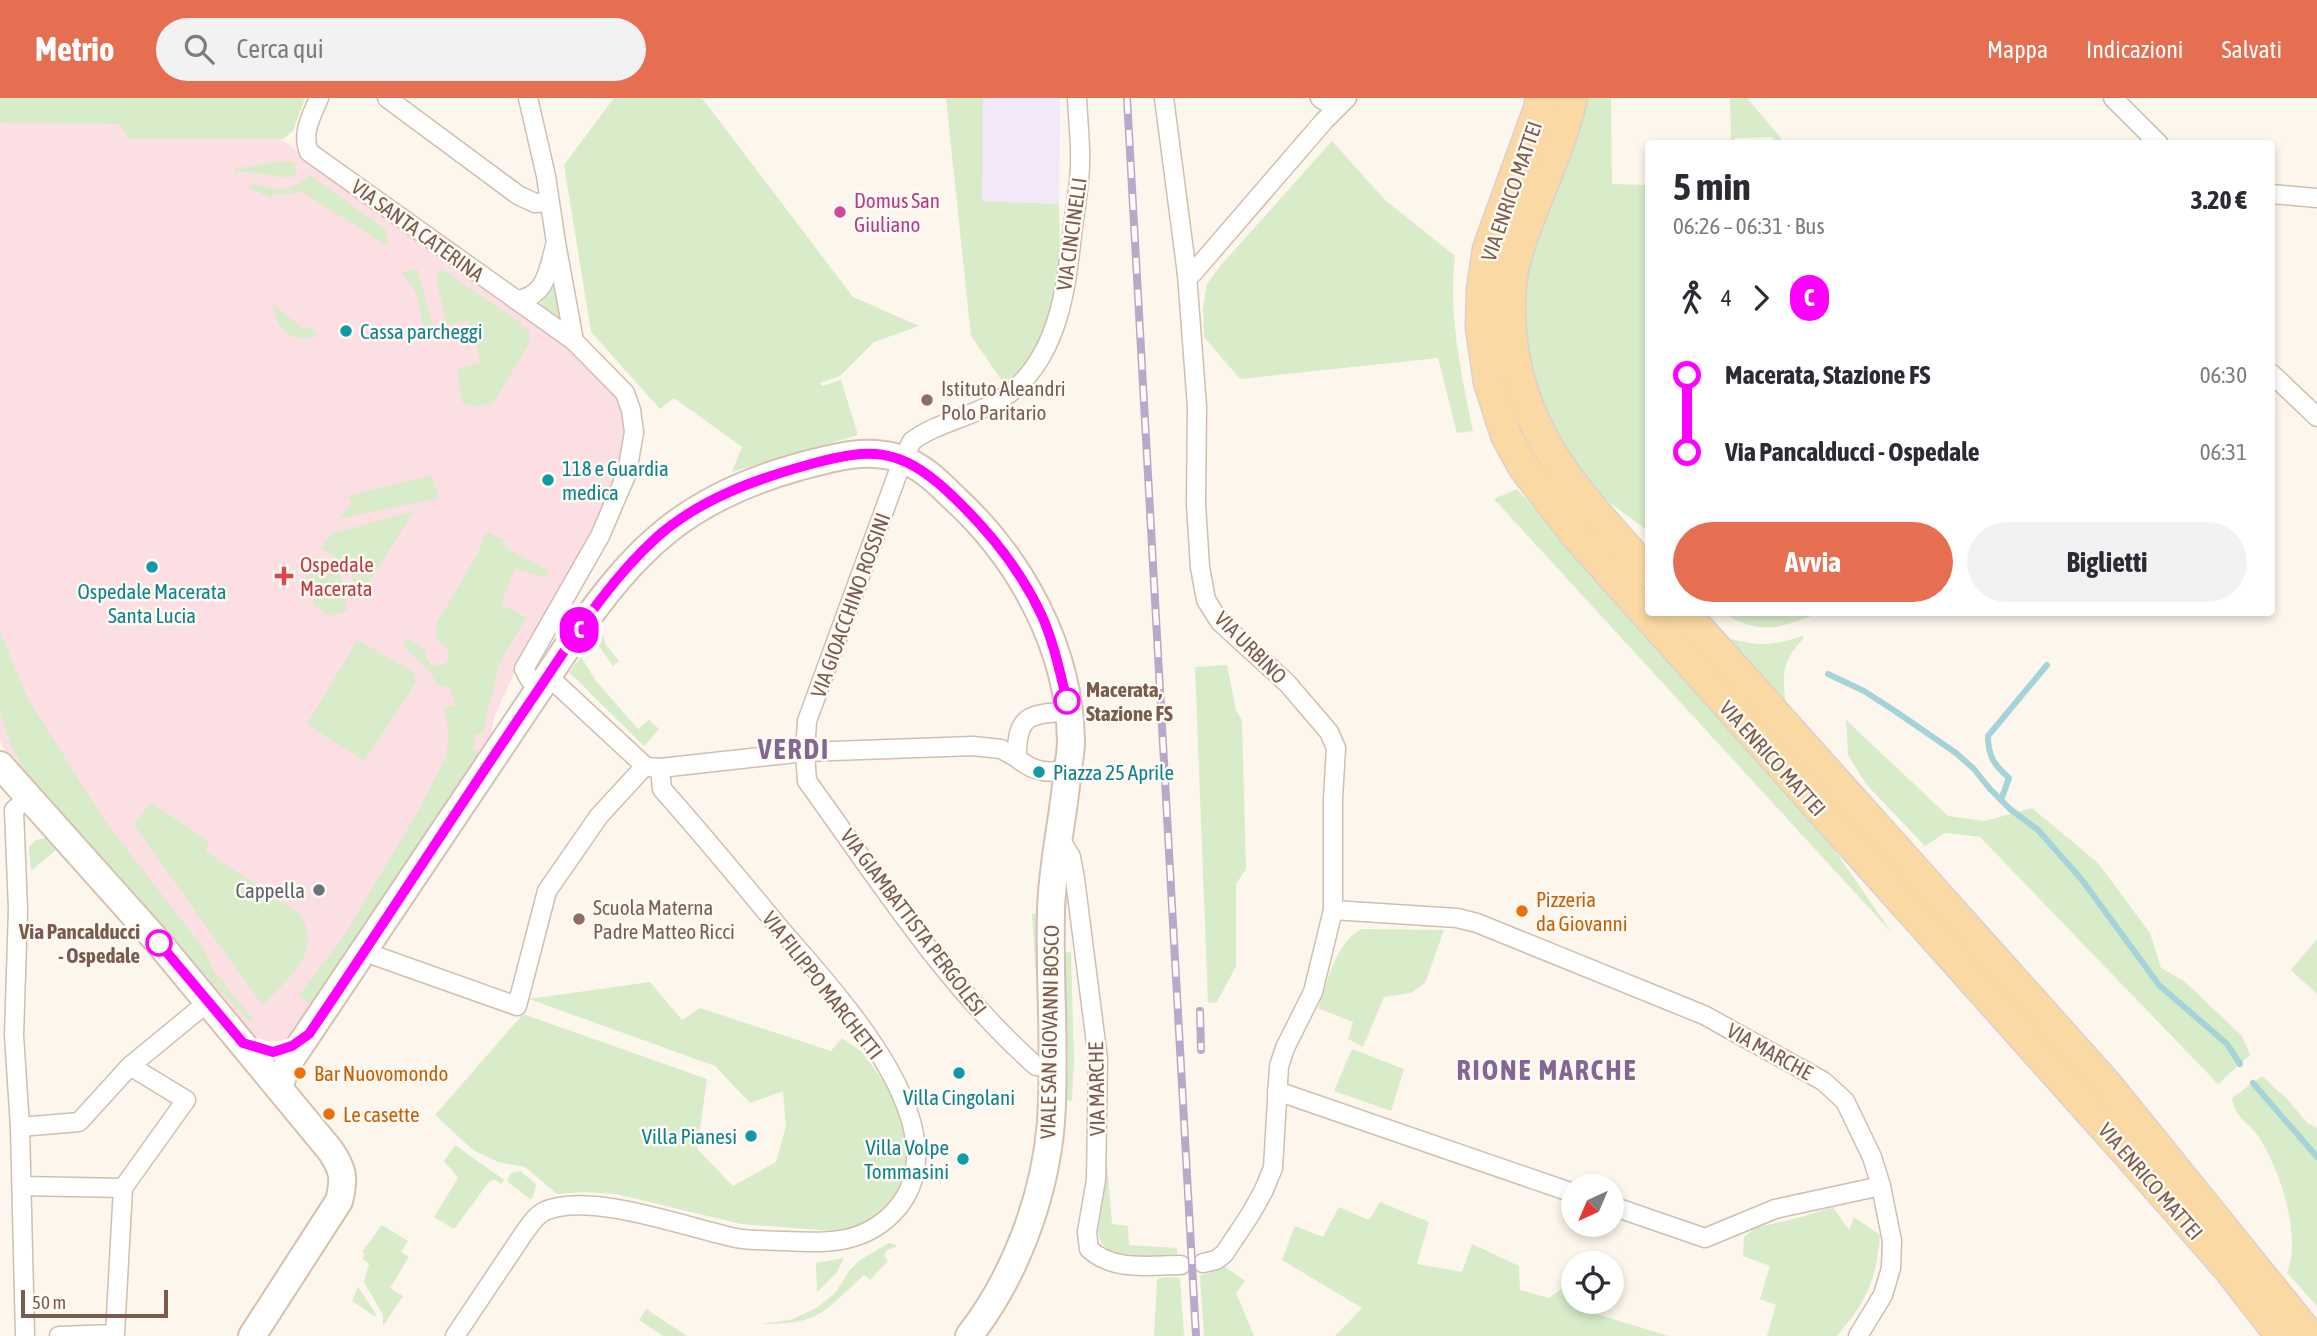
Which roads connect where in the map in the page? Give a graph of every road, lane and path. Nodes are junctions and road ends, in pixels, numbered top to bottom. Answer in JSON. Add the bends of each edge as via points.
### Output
{"nodes":[{"id":1,"x":319,"y":98,"type":"edge"},
{"id":2,"x":387,"y":98,"type":"edge"},
{"id":3,"x":528,"y":98,"type":"edge"},
{"id":4,"x":1077,"y":98,"type":"edge"},
{"id":5,"x":1164,"y":98,"type":"edge"},
{"id":6,"x":1320,"y":98,"type":"edge"},
{"id":7,"x":1541,"y":98,"type":"edge"},
{"id":8,"x":1572,"y":98,"type":"edge"},
{"id":9,"x":2113,"y":98,"type":"edge"},
{"id":10,"x":1342,"y":103,"type":"edge"},
{"id":11,"x":2155,"y":140,"type":"edge"},
{"id":12,"x":2275,"y":194,"type":"edge"},
{"id":13,"x":2317,"y":198,"type":"edge"},
{"id":14,"x":549,"y":202,"type":"junction"},
{"id":15,"x":556,"y":243,"type":"junction"},
{"id":16,"x":1187,"y":274,"type":"junction"},
{"id":17,"x":516,"y":300,"type":"junction"},
{"id":18,"x":574,"y":341,"type":"junction"},
{"id":19,"x":2275,"y":377,"type":"edge"},
{"id":20,"x":2317,"y":417,"type":"edge"},
{"id":21,"x":903,"y":459,"type":"junction"},
{"id":22,"x":1645,"y":569,"type":"edge"},
{"id":23,"x":1645,"y":612,"type":"edge"},
{"id":24,"x":1648,"y":616,"type":"edge"},
{"id":25,"x":1688,"y":616,"type":"edge"},
{"id":26,"x":544,"y":682,"type":"junction"},
{"id":27,"x":1069,"y":712,"type":"junction"},
{"id":28,"x":804,"y":752,"type":"junction"},
{"id":29,"x":1017,"y":758,"type":"junction"},
{"id":30,"x":0,"y":765,"type":"edge"},
{"id":31,"x":652,"y":767,"type":"junction"},
{"id":32,"x":1068,"y":769,"type":"junction"},
{"id":33,"x":28,"y":797,"type":"junction"},
{"id":34,"x":1059,"y":837,"type":"junction"},
{"id":35,"x":1333,"y":910,"type":"junction"},
{"id":36,"x":366,"y":949,"type":"junction"},
{"id":37,"x":208,"y":1002,"type":"junction"},
{"id":38,"x":309,"y":1034,"type":"junction"},
{"id":39,"x":243,"y":1043,"type":"junction"},
{"id":40,"x":130,"y":1066,"type":"junction"},
{"id":41,"x":1052,"y":1067,"type":"junction"},
{"id":42,"x":279,"y":1088,"type":"junction"},
{"id":43,"x":1277,"y":1091,"type":"junction"},
{"id":44,"x":20,"y":1127,"type":"junction"},
{"id":45,"x":1881,"y":1185,"type":"junction"},
{"id":46,"x":22,"y":1186,"type":"junction"},
{"id":47,"x":123,"y":1188,"type":"junction"},
{"id":48,"x":1561,"y":1188,"type":"edge"},
{"id":49,"x":1624,"y":1210,"type":"edge"},
{"id":50,"x":2227,"y":1231,"type":"junction"},
{"id":51,"x":1203,"y":1264,"type":"dead end"},
{"id":52,"x":1181,"y":1265,"type":"dead end"},
{"id":53,"x":2317,"y":1324,"type":"edge"},
{"id":54,"x":26,"y":1336,"type":"edge"},
{"id":55,"x":59,"y":1336,"type":"edge"},
{"id":56,"x":252,"y":1336,"type":"edge"},
{"id":57,"x":455,"y":1336,"type":"edge"},
{"id":58,"x":969,"y":1336,"type":"edge"},
{"id":59,"x":1858,"y":1336,"type":"edge"},
{"id":60,"x":2281,"y":1336,"type":"edge"},
{"id":61,"x":2310,"y":1336,"type":"edge"}],
"edges":[{"from":1,"to":17,"type":"street","name":"VIA SANTA CATERINA","via":[[307,128],[309,152]]},
{"from":2,"to":14,"type":"street","via":[[518,195],[535,203]]},
{"from":3,"to":14,"type":"street"},
{"from":4,"to":21,"type":"street","name":"VIA CINCINELLI","via":[[1080,167],[1067,284],[1046,345],[1017,387],[980,411],[918,436]]},
{"from":5,"to":16,"type":"street","name":"VIA URBINO"},
{"from":6,"to":10,"type":"street"},
{"from":7,"to":23,"type":"main road","name":"VIA ENRICO MATTEI","via":[[1488,249],[1481,327],[1489,382],[1506,435],[1524,468]]},
{"from":8,"to":22,"type":"main road","name":"VIA ENRICO MATTEI","via":[[1516,258],[1510,326],[1517,374],[1530,415],[1566,478]]},
{"from":9,"to":11,"type":"street"},
{"from":10,"to":16,"type":"street","via":[[1193,273]]},
{"from":12,"to":13,"type":"street"},
{"from":14,"to":15,"type":"street"},
{"from":15,"to":17,"type":"street","via":[[536,294]]},
{"from":15,"to":18,"type":"street"},
{"from":16,"to":35,"type":"street","name":"VIA URBINO","via":[[1197,407],[1196,504],[1206,600],[1220,622],[1287,683],[1329,732],[1336,748]]},
{"from":17,"to":18,"type":"street","name":"VIA SANTA CATERINA"},
{"from":18,"to":26,"type":"street","name":"VIA SANTA CATERINA","via":[[625,393],[634,432],[627,472],[600,536],[524,669],[530,680]]},
{"from":19,"to":20,"type":"street"},
{"from":21,"to":26,"type":"main road","via":[[849,454],[793,469],[698,507],[657,537],[616,579]]},
{"from":21,"to":27,"type":"main road","via":[[930,475],[961,503],[990,535],[1028,592],[1058,663]]},
{"from":21,"to":28,"type":"street","name":"VIA GIOACCHINO ROSSINI","via":[[807,721]]},
{"from":24,"to":60,"type":"main road","name":"VIA ENRICO MATTEI","via":[[2144,1172]]},
{"from":25,"to":50,"type":"main road","name":"VIA ENRICO MATTEI","via":[[2108,1086]]},
{"from":26,"to":31,"type":"street"},
{"from":26,"to":36,"type":"main road"},
{"from":27,"to":29,"type":"street","via":[[1032,715],[1022,723]]},
{"from":27,"to":32,"type":"main road","via":[[1072,745]]},
{"from":28,"to":29,"type":"street","via":[[974,746],[1001,749]]},
{"from":28,"to":31,"type":"street"},
{"from":28,"to":41,"type":"street","name":"VIA GIAMBATTISTA PERGOLESI","via":[[807,780],[949,974],[999,1033],[1036,1066]]},
{"from":29,"to":32,"type":"street","via":[[1042,772]]},
{"from":30,"to":33,"type":"main road"},
{"from":31,"to":36,"type":"street","via":[[599,816],[547,891],[517,1006]]},
{"from":31,"to":57,"type":"street","name":"VIA FILIPPO MARCHETTI","via":[[662,789],[871,1040],[899,1090],[916,1143],[911,1187],[901,1205],[876,1228],[842,1240],[739,1238],[648,1214],[584,1205],[545,1211],[534,1219]]},
{"from":32,"to":34,"type":"main road"},
{"from":33,"to":37,"type":"main road"},
{"from":33,"to":44,"type":"street","via":[[14,810],[18,910],[14,1035]]},
{"from":34,"to":41,"type":"main road","name":"VIALE SAN GIOVANNI BOSCO","via":[[1052,878]]},
{"from":34,"to":52,"type":"street","name":"VIA MARCHE","via":[[1071,857],[1075,879],[1098,1059],[1096,1180],[1087,1232],[1089,1249],[1106,1261],[1128,1266]]},
{"from":35,"to":43,"type":"street","name":"VIA URBINO","via":[[1313,992],[1279,1066]]},
{"from":35,"to":45,"type":"street","name":"VIA MARCHE","via":[[1477,923],[1704,1014],[1823,1081],[1845,1101]]},
{"from":36,"to":38,"type":"main road"},
{"from":37,"to":39,"type":"main road"},
{"from":37,"to":40,"type":"street"},
{"from":38,"to":39,"type":"main road","via":[[273,1052]]},
{"from":38,"to":42,"type":"main road"},
{"from":39,"to":42,"type":"main road"},
{"from":40,"to":44,"type":"street","via":[[79,1122]]},
{"from":40,"to":47,"type":"street","via":[[186,1100]]},
{"from":41,"to":58,"type":"main road","name":"VIALE SAN GIOVANNI BOSCO","via":[[1049,1135],[1030,1220],[985,1315]]},
{"from":42,"to":56,"type":"main road","via":[[341,1165],[342,1189]]},
{"from":43,"to":48,"type":"street"},
{"from":43,"to":51,"type":"street","via":[[1273,1168],[1263,1192],[1224,1254]]},
{"from":44,"to":46,"type":"street"},
{"from":45,"to":49,"type":"street","via":[[1775,1209],[1705,1238]]},
{"from":45,"to":59,"type":"street","name":"VIA MARCHE","via":[[1892,1241],[1891,1268],[1883,1295]]},
{"from":46,"to":47,"type":"street"},
{"from":46,"to":54,"type":"street"},
{"from":47,"to":55,"type":"street","via":[[115,1334]]},
{"from":50,"to":53,"type":"main road"},
{"from":50,"to":61,"type":"main road","name":"VIA ENRICO MATTEI"}]}
